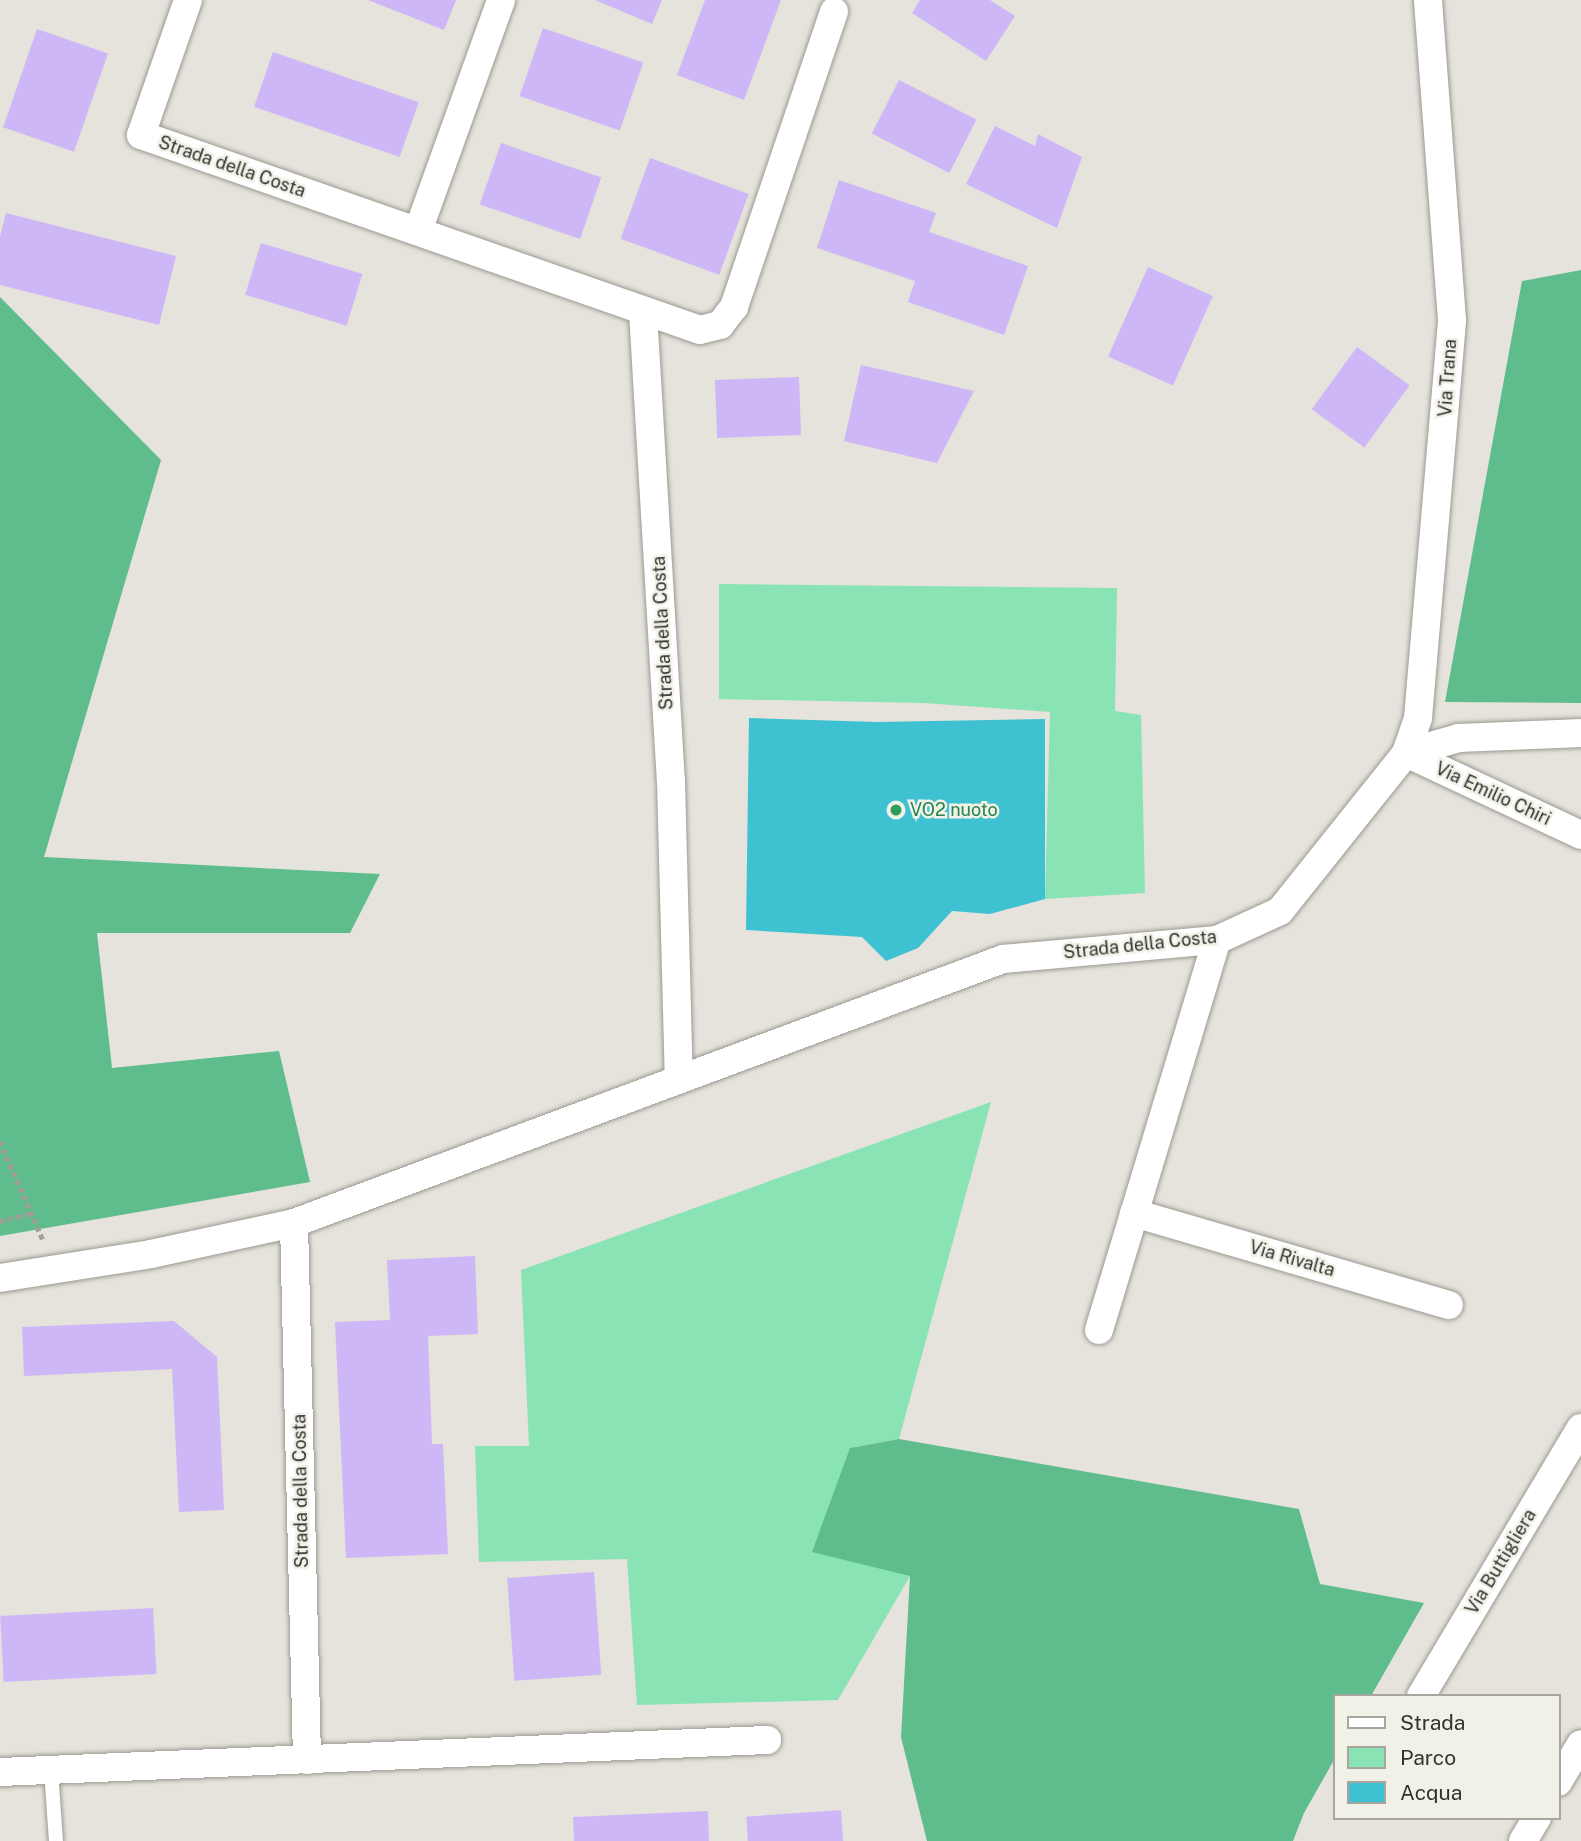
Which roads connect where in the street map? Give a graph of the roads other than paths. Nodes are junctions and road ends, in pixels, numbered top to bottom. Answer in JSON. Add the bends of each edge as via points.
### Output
{"nodes":[{"id":1,"x":188,"y":0,"type":"edge"},
{"id":2,"x":501,"y":0,"type":"edge"},
{"id":3,"x":1428,"y":0,"type":"edge"},
{"id":4,"x":834,"y":11,"type":"dead end"},
{"id":5,"x":418,"y":231,"type":"junction"},
{"id":6,"x":643,"y":312,"type":"junction"},
{"id":7,"x":1581,"y":733,"type":"edge"},
{"id":8,"x":1406,"y":753,"type":"junction"},
{"id":9,"x":1581,"y":835,"type":"edge"},
{"id":10,"x":1217,"y":940,"type":"junction"},
{"id":11,"x":679,"y":1079,"type":"junction"},
{"id":12,"x":1135,"y":1213,"type":"junction"},
{"id":13,"x":295,"y":1223,"type":"junction"},
{"id":14,"x":0,"y":1278,"type":"edge"},
{"id":15,"x":1449,"y":1306,"type":"dead end"},
{"id":16,"x":1099,"y":1330,"type":"dead end"},
{"id":17,"x":1581,"y":1428,"type":"edge"},
{"id":18,"x":1422,"y":1694,"type":"edge"},
{"id":19,"x":767,"y":1740,"type":"dead end"},
{"id":20,"x":1581,"y":1744,"type":"edge"},
{"id":21,"x":307,"y":1760,"type":"junction"},
{"id":22,"x":51,"y":1770,"type":"junction"},
{"id":23,"x":0,"y":1772,"type":"edge"},
{"id":24,"x":1560,"y":1779,"type":"edge"},
{"id":25,"x":1536,"y":1820,"type":"edge"},
{"id":26,"x":56,"y":1841,"type":"edge"},
{"id":27,"x":1523,"y":1841,"type":"edge"}],
"edges":[{"from":1,"to":5,"type":"street","name":"Strada della Costa","via":[[141,135]]},
{"from":2,"to":5,"type":"street"},
{"from":3,"to":8,"type":"street","name":"Via Trana","via":[[1452,320],[1418,718]]},
{"from":4,"to":6,"type":"street","name":"Strada della Costa","via":[[734,307],[720,325],[700,330]]},
{"from":5,"to":6,"type":"street","name":"Strada della Costa"},
{"from":6,"to":11,"type":"street","name":"Strada della Costa","via":[[671,781]]},
{"from":7,"to":8,"type":"street","via":[[1459,738]]},
{"from":8,"to":9,"type":"street","name":"Via Emilio Chiri"},
{"from":8,"to":10,"type":"street","name":"Strada della Costa","via":[[1280,911]]},
{"from":10,"to":11,"type":"street","name":"Strada della Costa","via":[[1003,959]]},
{"from":10,"to":12,"type":"street"},
{"from":11,"to":13,"type":"street","name":"Strada della Costa"},
{"from":12,"to":15,"type":"street","name":"Via Rivalta"},
{"from":12,"to":16,"type":"street"},
{"from":13,"to":14,"type":"street","name":"Strada della Costa","via":[[151,1254]]},
{"from":13,"to":21,"type":"street","name":"Strada della Costa"},
{"from":17,"to":18,"type":"street","name":"Via Buttigliera"},
{"from":19,"to":21,"type":"street"},
{"from":20,"to":24,"type":"street"},
{"from":21,"to":22,"type":"street"},
{"from":22,"to":23,"type":"street"},
{"from":22,"to":26,"type":"lane"},
{"from":25,"to":27,"type":"street"}]}
